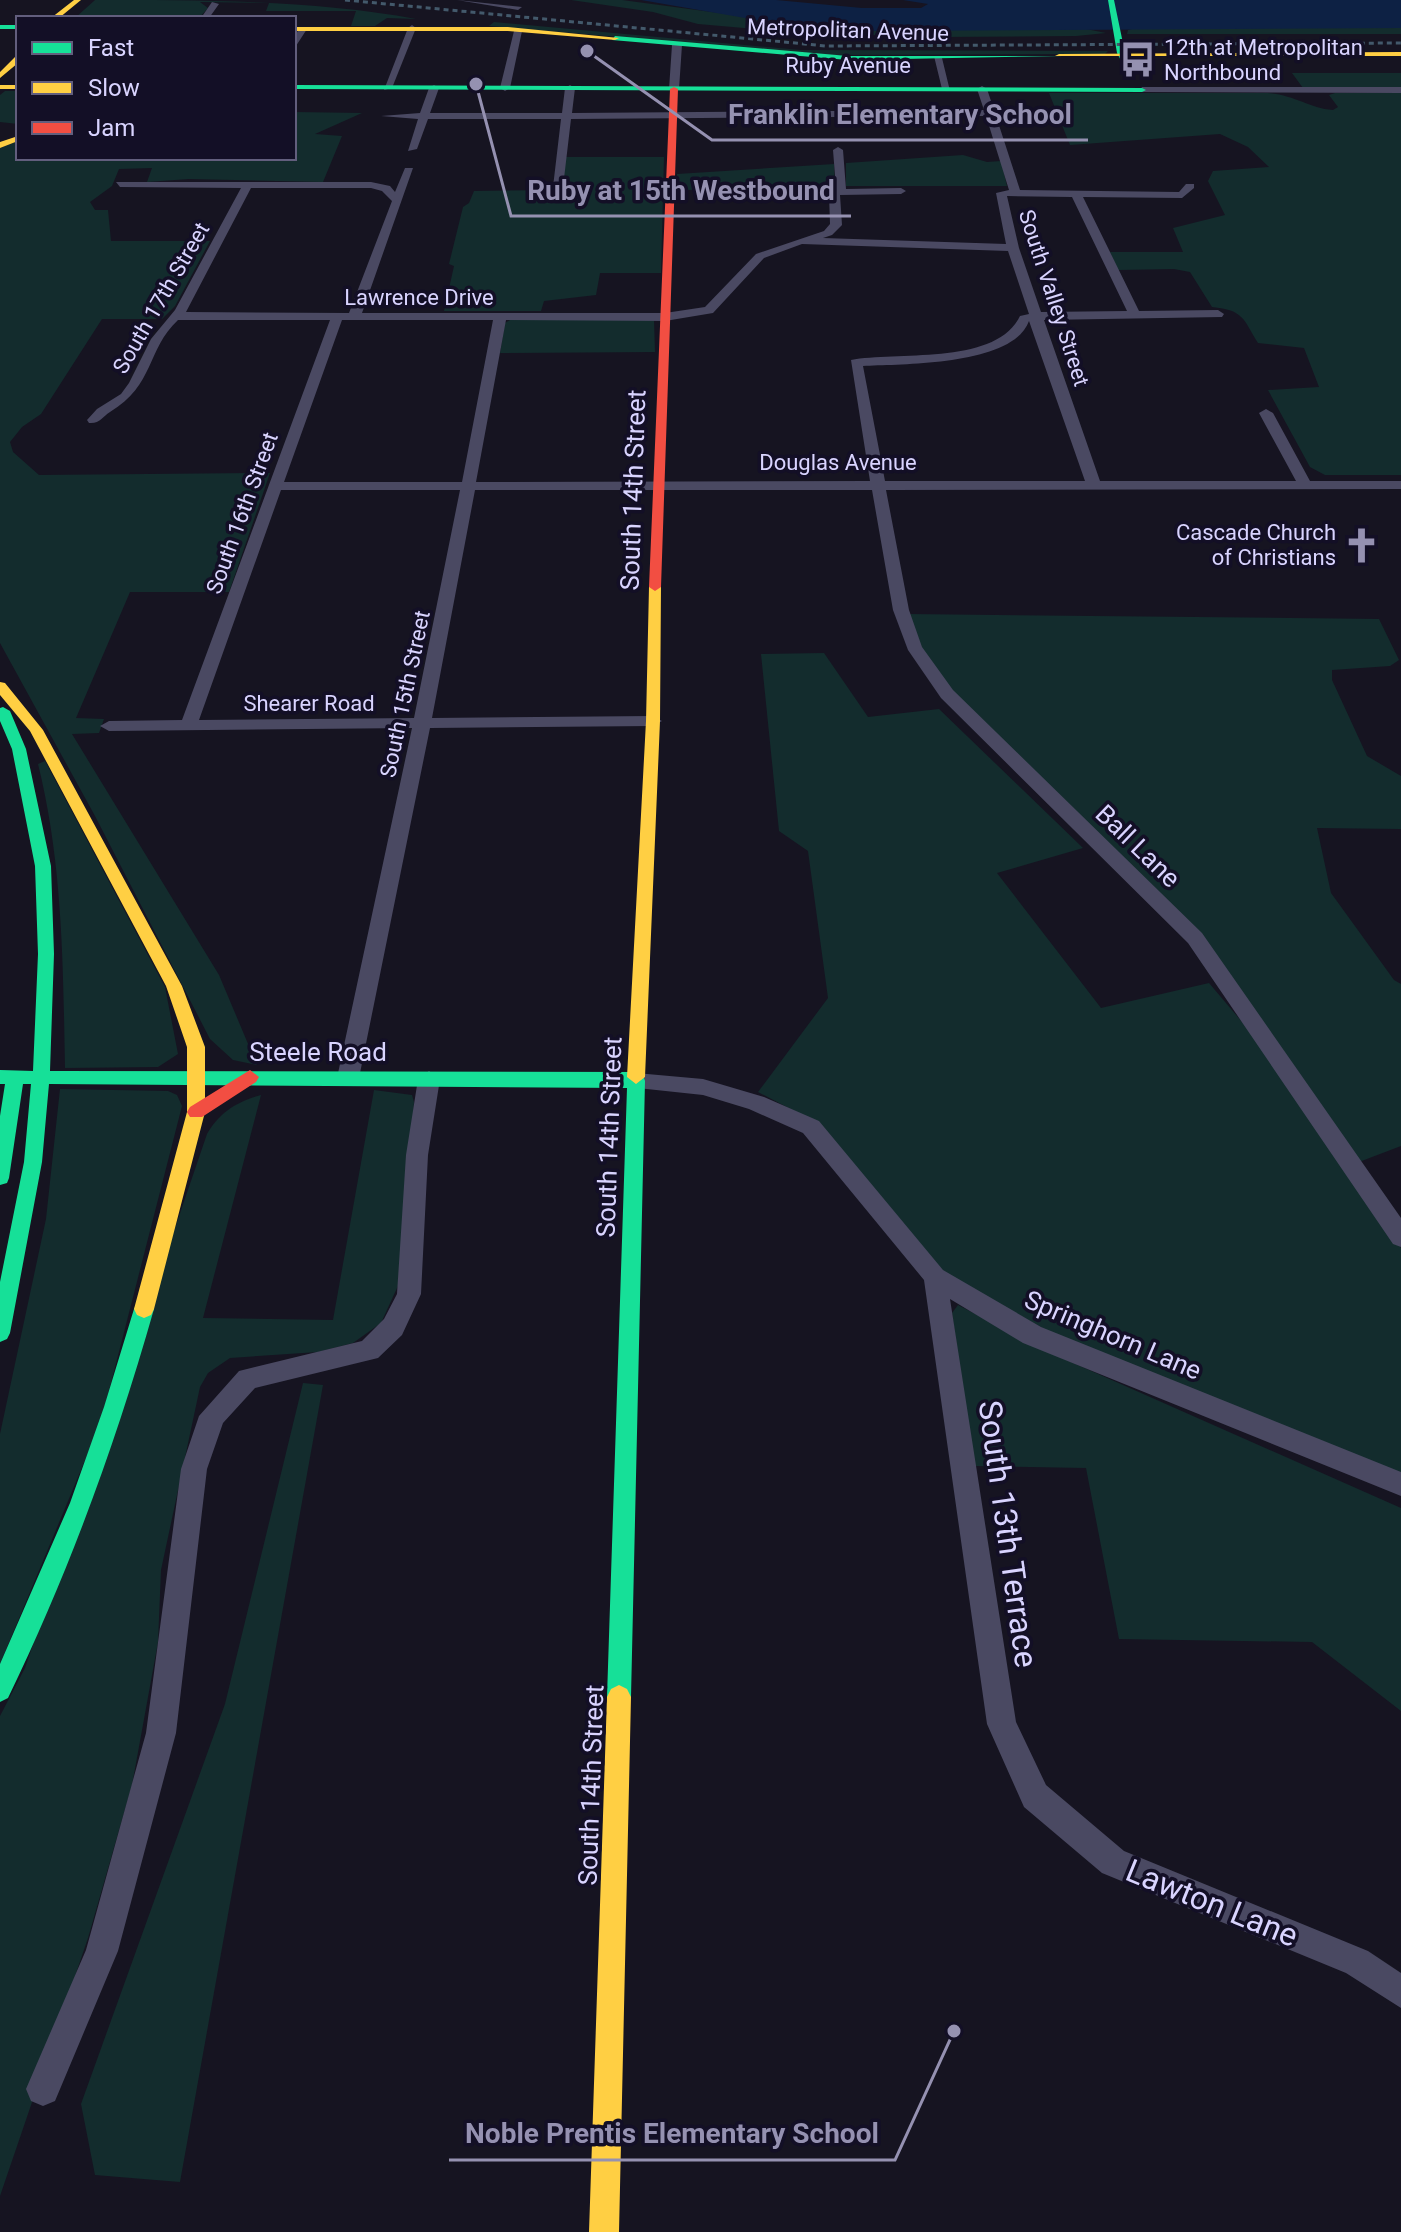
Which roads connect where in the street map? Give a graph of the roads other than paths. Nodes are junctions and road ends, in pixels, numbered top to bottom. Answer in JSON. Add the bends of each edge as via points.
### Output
{"nodes":[{"id":1,"x":78,"y":0,"type":"edge"},
{"id":2,"x":89,"y":0,"type":"edge"},
{"id":3,"x":461,"y":0,"type":"edge"},
{"id":4,"x":1111,"y":0,"type":"edge"},
{"id":5,"x":215,"y":4,"type":"dead end"},
{"id":6,"x":518,"y":7,"type":"dead end"},
{"id":7,"x":58,"y":16,"type":"edge"},
{"id":8,"x":69,"y":16,"type":"edge"},
{"id":9,"x":206,"y":16,"type":"edge"},
{"id":10,"x":412,"y":28,"type":"junction"},
{"id":11,"x":299,"y":29,"type":"edge"},
{"id":12,"x":518,"y":31,"type":"junction"},
{"id":13,"x":677,"y":45,"type":"junction"},
{"id":14,"x":16,"y":49,"type":"edge"},
{"id":15,"x":1401,"y":54,"type":"edge"},
{"id":16,"x":1122,"y":55,"type":"junction"},
{"id":17,"x":937,"y":58,"type":"junction"},
{"id":18,"x":16,"y":61,"type":"edge"},
{"id":19,"x":0,"y":63,"type":"edge"},
{"id":20,"x":0,"y":76,"type":"edge"},
{"id":21,"x":296,"y":87,"type":"edge"},
{"id":22,"x":387,"y":88,"type":"junction"},
{"id":23,"x":434,"y":88,"type":"junction"},
{"id":24,"x":505,"y":88,"type":"junction"},
{"id":25,"x":570,"y":88,"type":"junction"},
{"id":26,"x":674,"y":89,"type":"junction"},
{"id":27,"x":947,"y":89,"type":"junction"},
{"id":28,"x":982,"y":89,"type":"junction"},
{"id":29,"x":1142,"y":90,"type":"junction"},
{"id":30,"x":1401,"y":90,"type":"edge"},
{"id":31,"x":992,"y":113,"type":"junction"},
{"id":32,"x":1053,"y":113,"type":"dead end"},
{"id":33,"x":673,"y":114,"type":"junction"},
{"id":34,"x":386,"y":116,"type":"dead end"},
{"id":35,"x":424,"y":116,"type":"junction"},
{"id":36,"x":565,"y":116,"type":"junction"},
{"id":37,"x":412,"y":149,"type":"dead end"},
{"id":38,"x":838,"y":150,"type":"dead end"},
{"id":39,"x":409,"y":170,"type":"dead end"},
{"id":40,"x":120,"y":184,"type":"dead end"},
{"id":41,"x":248,"y":184,"type":"junction"},
{"id":42,"x":1190,"y":186,"type":"dead end"},
{"id":43,"x":558,"y":187,"type":"dead end"},
{"id":44,"x":901,"y":191,"type":"dead end"},
{"id":45,"x":1015,"y":191,"type":"junction"},
{"id":46,"x":839,"y":192,"type":"junction"},
{"id":47,"x":1075,"y":192,"type":"junction"},
{"id":48,"x":396,"y":199,"type":"junction"},
{"id":49,"x":801,"y":241,"type":"junction"},
{"id":50,"x":1013,"y":248,"type":"junction"},
{"id":51,"x":1134,"y":314,"type":"junction"},
{"id":52,"x":1218,"y":314,"type":"dead end"},
{"id":53,"x":173,"y":316,"type":"junction"},
{"id":54,"x":1037,"y":316,"type":"junction"},
{"id":55,"x":337,"y":317,"type":"junction"},
{"id":56,"x":354,"y":317,"type":"junction"},
{"id":57,"x":500,"y":317,"type":"junction"},
{"id":58,"x":665,"y":317,"type":"junction"},
{"id":59,"x":1266,"y":413,"type":"dead end"},
{"id":60,"x":94,"y":420,"type":"dead end"},
{"id":61,"x":878,"y":484,"type":"junction"},
{"id":62,"x":656,"y":485,"type":"junction"},
{"id":63,"x":1094,"y":485,"type":"junction"},
{"id":64,"x":1305,"y":485,"type":"junction"},
{"id":65,"x":1401,"y":485,"type":"edge"},
{"id":66,"x":275,"y":486,"type":"junction"},
{"id":67,"x":469,"y":486,"type":"junction"},
{"id":68,"x":0,"y":686,"type":"edge"},
{"id":69,"x":0,"y":702,"type":"edge"},
{"id":70,"x":653,"y":721,"type":"junction"},
{"id":71,"x":421,"y":724,"type":"junction"},
{"id":72,"x":189,"y":725,"type":"junction"},
{"id":73,"x":109,"y":726,"type":"dead end"},
{"id":74,"x":18,"y":1050,"type":"dead end"},
{"id":75,"x":0,"y":1077,"type":"edge"},
{"id":76,"x":200,"y":1077,"type":"junction"},
{"id":77,"x":250,"y":1077,"type":"junction"},
{"id":78,"x":348,"y":1078,"type":"junction"},
{"id":79,"x":429,"y":1079,"type":"junction"},
{"id":80,"x":636,"y":1081,"type":"junction"},
{"id":81,"x":196,"y":1112,"type":"junction"},
{"id":82,"x":0,"y":1178,"type":"edge"},
{"id":83,"x":1401,"y":1237,"type":"edge"},
{"id":84,"x":935,"y":1277,"type":"junction"},
{"id":85,"x":0,"y":1333,"type":"edge"},
{"id":86,"x":1401,"y":1484,"type":"edge"},
{"id":87,"x":0,"y":1690,"type":"edge"},
{"id":88,"x":1035,"y":1796,"type":"joint"},
{"id":89,"x":1401,"y":1992,"type":"edge"},
{"id":90,"x":43,"y":2089,"type":"dead end"},
{"id":91,"x":604,"y":2232,"type":"edge"}],
"edges":[{"from":1,"to":7,"type":"main road"},
{"from":2,"to":8,"type":"main road"},
{"from":3,"to":6,"type":"street"},
{"from":4,"to":16,"type":"main road"},
{"from":5,"to":9,"type":"street"},
{"from":10,"to":11,"type":"main road","name":"Metropolitan Avenue"},
{"from":10,"to":12,"type":"main road","name":"Metropolitan Avenue"},
{"from":10,"to":22,"type":"street"},
{"from":12,"to":13,"type":"main road","name":"Metropolitan Avenue"},
{"from":12,"to":24,"type":"street"},
{"from":13,"to":17,"type":"main road","name":"Metropolitan Avenue","via":[[824,57]]},
{"from":13,"to":26,"type":"street","name":"South 14th Street"},
{"from":14,"to":19,"type":"main road"},
{"from":15,"to":16,"type":"main road","name":"Metropolitan Avenue"},
{"from":16,"to":17,"type":"main road","name":"Metropolitan Avenue"},
{"from":16,"to":29,"type":"main road"},
{"from":17,"to":27,"type":"street"},
{"from":18,"to":20,"type":"main road"},
{"from":21,"to":22,"type":"main road","name":"Ruby Avenue"},
{"from":22,"to":23,"type":"main road","name":"Ruby Avenue"},
{"from":23,"to":24,"type":"main road","name":"Ruby Avenue"},
{"from":23,"to":35,"type":"street"},
{"from":24,"to":25,"type":"main road","name":"Ruby Avenue"},
{"from":25,"to":26,"type":"main road","name":"Ruby Avenue"},
{"from":25,"to":36,"type":"street"},
{"from":26,"to":27,"type":"main road","name":"Ruby Avenue"},
{"from":26,"to":33,"type":"main road","name":"South 14th Street"},
{"from":27,"to":28,"type":"main road","name":"Ruby Avenue"},
{"from":28,"to":29,"type":"main road","name":"Ruby Avenue"},
{"from":28,"to":31,"type":"street","name":"South Valley Street"},
{"from":29,"to":30,"type":"street","name":"Ruby Avenue"},
{"from":31,"to":32,"type":"street"},
{"from":31,"to":33,"type":"street"},
{"from":31,"to":45,"type":"street","name":"South Valley Street"},
{"from":33,"to":36,"type":"street"},
{"from":33,"to":58,"type":"main road","name":"South 14th Street"},
{"from":34,"to":35,"type":"street"},
{"from":35,"to":36,"type":"street"},
{"from":35,"to":37,"type":"street"},
{"from":36,"to":43,"type":"street"},
{"from":38,"to":46,"type":"street"},
{"from":39,"to":48,"type":"street"},
{"from":40,"to":41,"type":"street"},
{"from":41,"to":48,"type":"street","via":[[371,185],[386,188]]},
{"from":41,"to":53,"type":"street","name":"South 17th Street","via":[[180,312]]},
{"from":42,"to":47,"type":"street","via":[[1182,195]]},
{"from":44,"to":46,"type":"street"},
{"from":45,"to":47,"type":"street"},
{"from":45,"to":50,"type":"street","name":"South Valley Street","via":[[1001,193]]},
{"from":46,"to":49,"type":"street","via":[[834,194],[834,229]]},
{"from":47,"to":51,"type":"street"},
{"from":48,"to":56,"type":"street"},
{"from":49,"to":50,"type":"street"},
{"from":49,"to":58,"type":"street","name":"Lawrence Drive","via":[[760,256],[709,310]]},
{"from":50,"to":54,"type":"street","name":"South Valley Street"},
{"from":51,"to":52,"type":"street"},
{"from":51,"to":54,"type":"street"},
{"from":53,"to":55,"type":"street","name":"Lawrence Drive"},
{"from":53,"to":60,"type":"street","name":"South 17th Street","via":[[129,395]]},
{"from":54,"to":61,"type":"street","name":"Ball Lane","via":[[1024,319],[1003,340],[961,356],[856,363]]},
{"from":54,"to":63,"type":"street","name":"South Valley Street"},
{"from":55,"to":56,"type":"street","name":"Lawrence Drive"},
{"from":55,"to":66,"type":"street","name":"South 16th Street"},
{"from":56,"to":57,"type":"street","name":"Lawrence Drive"},
{"from":57,"to":58,"type":"street","name":"Lawrence Drive"},
{"from":57,"to":67,"type":"street","name":"South 15th Street"},
{"from":58,"to":62,"type":"main road","name":"South 14th Street"},
{"from":59,"to":64,"type":"street"},
{"from":61,"to":62,"type":"street","name":"Douglas Avenue"},
{"from":61,"to":63,"type":"street","name":"Douglas Avenue"},
{"from":61,"to":83,"type":"street","name":"Ball Lane","via":[[901,610],[914,647],[947,694],[1195,938]]},
{"from":62,"to":67,"type":"street","name":"Douglas Avenue"},
{"from":62,"to":70,"type":"main road","name":"South 14th Street"},
{"from":63,"to":64,"type":"street","name":"Douglas Avenue"},
{"from":64,"to":65,"type":"street","name":"Douglas Avenue"},
{"from":66,"to":67,"type":"street","name":"Douglas Avenue"},
{"from":66,"to":72,"type":"street","name":"South 16th Street"},
{"from":67,"to":71,"type":"street","name":"South 15th Street"},
{"from":68,"to":76,"type":"main road","via":[[36,730],[174,986],[193,1027]]},
{"from":69,"to":85,"type":"main road","via":[[19,749],[43,866],[46,954],[33,1162]]},
{"from":70,"to":71,"type":"street","name":"Shearer Road"},
{"from":70,"to":80,"type":"main road","name":"South 14th Street"},
{"from":71,"to":72,"type":"street","name":"Shearer Road"},
{"from":71,"to":78,"type":"street","name":"South 15th Street"},
{"from":72,"to":73,"type":"street","name":"Shearer Road"},
{"from":74,"to":82,"type":"main road"},
{"from":75,"to":76,"type":"main road","name":"Steele Road"},
{"from":76,"to":77,"type":"main road","name":"Steele Road"},
{"from":76,"to":81,"type":"main road"},
{"from":77,"to":78,"type":"main road","name":"Steele Road"},
{"from":77,"to":81,"type":"main road"},
{"from":78,"to":79,"type":"main road","name":"Steele Road"},
{"from":79,"to":80,"type":"main road","name":"Steele Road"},
{"from":79,"to":90,"type":"street","via":[[417,1155],[409,1294],[393,1327],[369,1350],[248,1379],[212,1416],[194,1469],[161,1733],[102,1951]]},
{"from":80,"to":84,"type":"street","name":"Springhorn Lane","via":[[703,1087],[811,1127]]},
{"from":80,"to":91,"type":"main road","name":"South 14th Street"},
{"from":81,"to":87,"type":"main road","via":[[130,1367],[85,1504]]},
{"from":84,"to":86,"type":"street","name":"Springhorn Lane","via":[[1032,1335]]},
{"from":84,"to":88,"type":"street","name":"South 13th Terrace","via":[[1002,1724]]},
{"from":88,"to":89,"type":"street","name":"Lawton Lane","via":[[1113,1862],[1357,1962]]}]}
